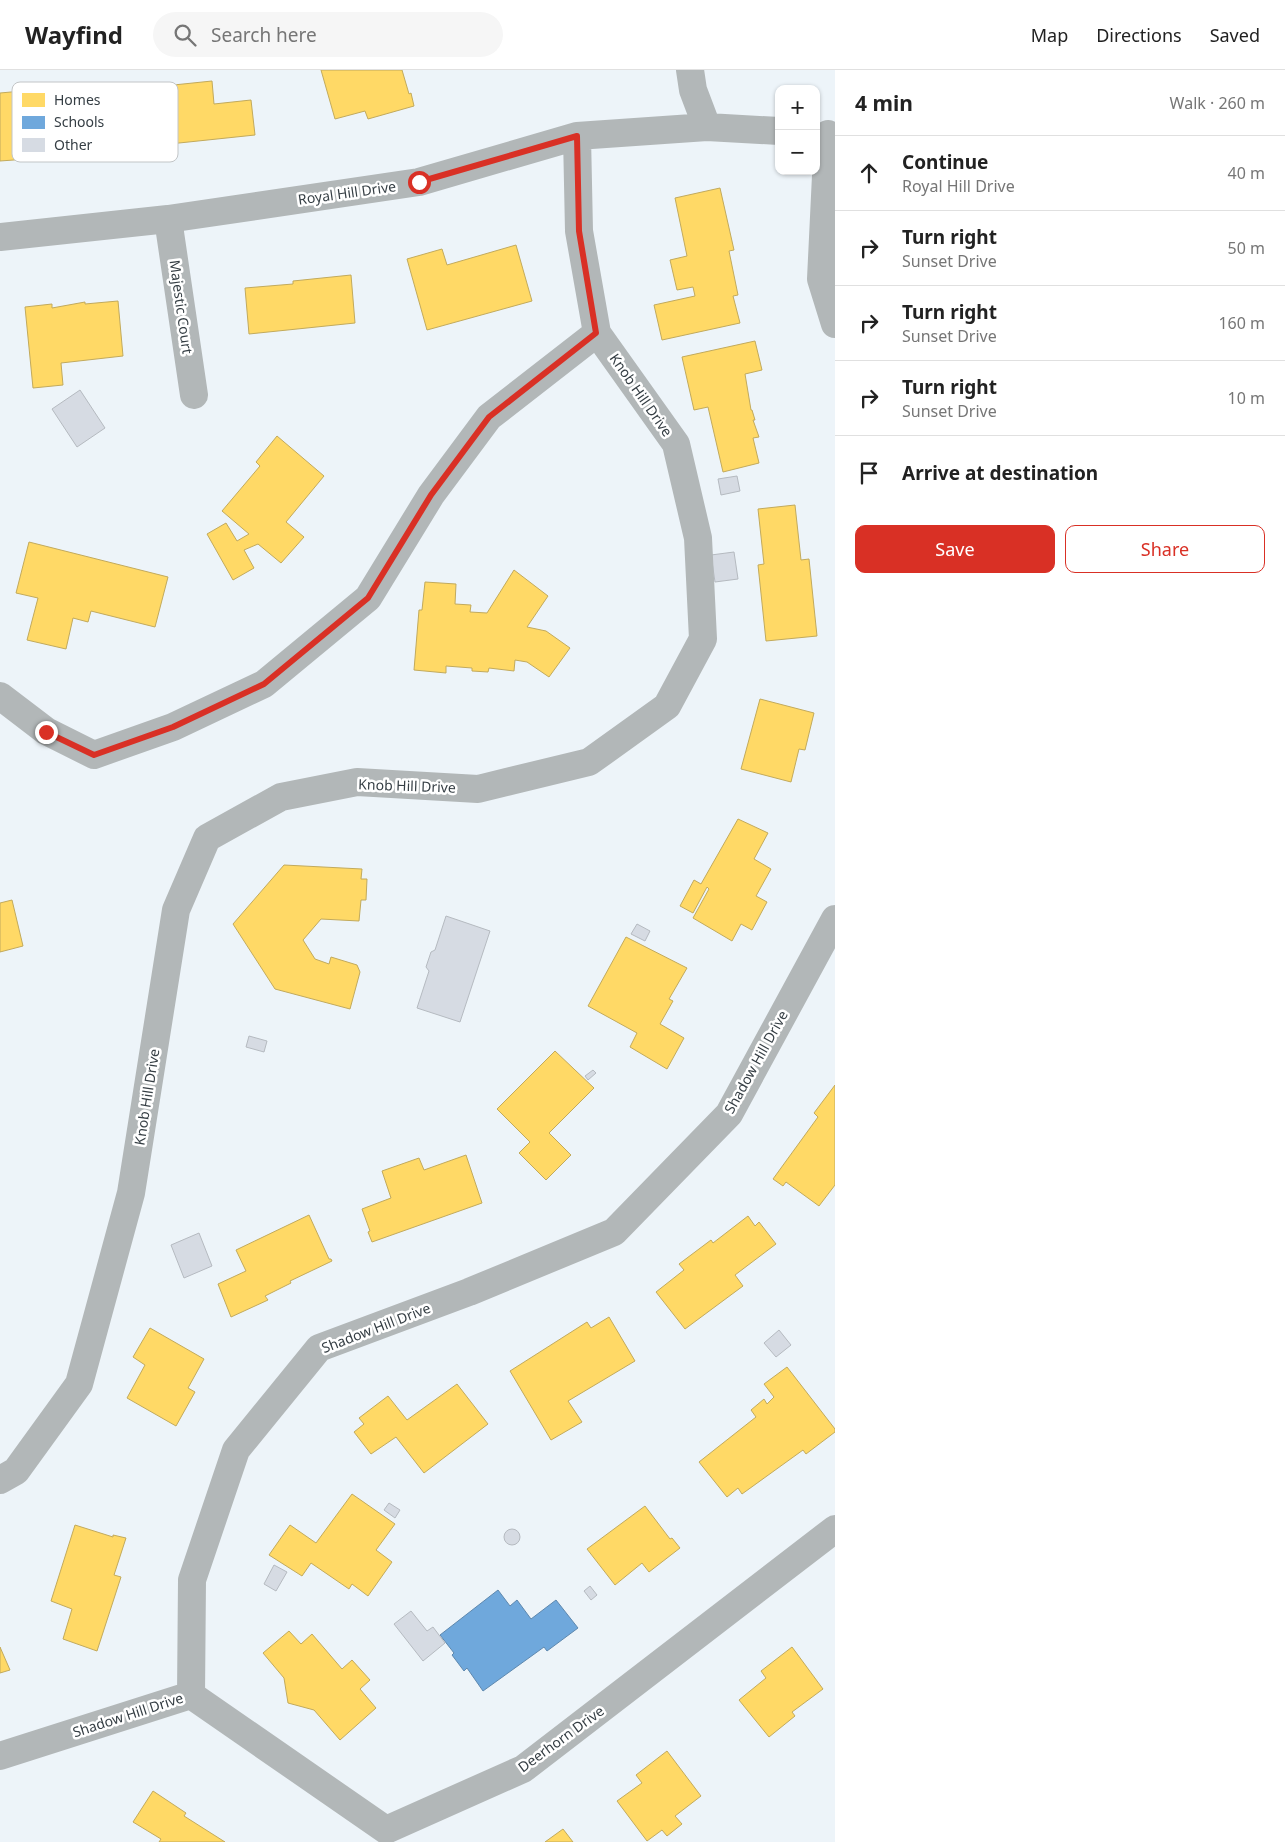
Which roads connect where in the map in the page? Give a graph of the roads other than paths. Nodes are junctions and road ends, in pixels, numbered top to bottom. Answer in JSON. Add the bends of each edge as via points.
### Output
{"nodes":[{"id":1,"x":690,"y":70,"type":"edge"},
{"id":2,"x":707,"y":127,"type":"junction"},
{"id":3,"x":775,"y":131,"type":"edge"},
{"id":4,"x":826,"y":134,"type":"edge"},
{"id":5,"x":577,"y":136,"type":"junction"},
{"id":6,"x":168,"y":219,"type":"junction"},
{"id":7,"x":0,"y":237,"type":"edge"},
{"id":8,"x":835,"y":324,"type":"edge"},
{"id":9,"x":596,"y":333,"type":"junction"},
{"id":10,"x":194,"y":395,"type":"dead end"},
{"id":11,"x":0,"y":696,"type":"edge"},
{"id":12,"x":835,"y":919,"type":"edge"},
{"id":13,"x":0,"y":1480,"type":"edge"},
{"id":14,"x":835,"y":1529,"type":"edge"},
{"id":15,"x":191,"y":1695,"type":"junction"},
{"id":16,"x":0,"y":1756,"type":"edge"}],
"edges":[{"from":1,"to":2,"type":"street","via":[[693,90]]},
{"from":2,"to":3,"type":"street","name":"Royal Hill Drive"},
{"from":2,"to":5,"type":"street","name":"Royal Hill Drive"},
{"from":4,"to":8,"type":"street","via":[[821,279]]},
{"from":5,"to":6,"type":"street","name":"Royal Hill Drive","via":[[419,182]]},
{"from":5,"to":9,"type":"street","via":[[579,231]]},
{"from":6,"to":7,"type":"street","name":"Royal Hill Drive"},
{"from":6,"to":10,"type":"street","name":"Majestic Court"},
{"from":9,"to":11,"type":"street","via":[[489,417],[431,495],[368,598],[264,684],[173,727],[94,755],[46,732]]},
{"from":9,"to":13,"type":"street","name":"Knob Hill Drive","via":[[676,444],[698,538],[702,639],[667,706],[589,762],[478,788],[357,782],[281,797],[207,838],[176,910],[131,1193],[79,1384],[16,1471]]},
{"from":12,"to":15,"type":"street","name":"Shadow Hill Drive","via":[[729,1114],[614,1232],[469,1292],[319,1348],[236,1450],[192,1580]]},
{"from":14,"to":15,"type":"street","name":"Deerhorn Drive","via":[[523,1769],[386,1830]]},
{"from":15,"to":16,"type":"street","name":"Shadow Hill Drive"}]}
